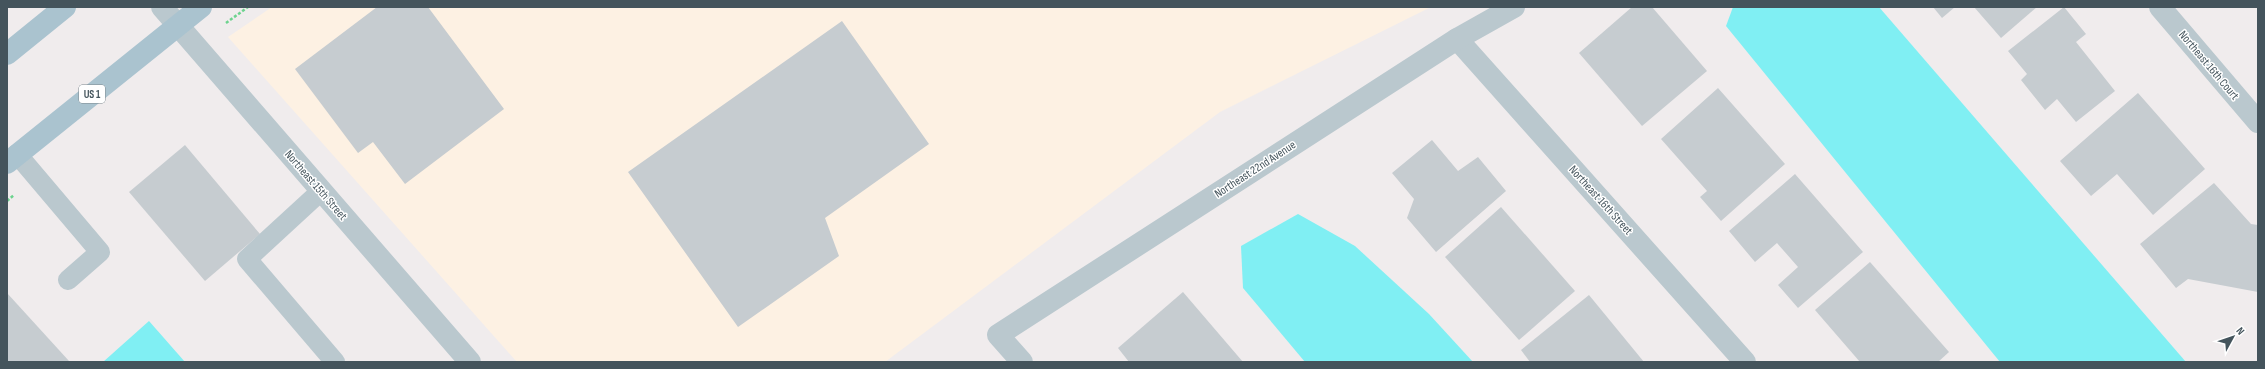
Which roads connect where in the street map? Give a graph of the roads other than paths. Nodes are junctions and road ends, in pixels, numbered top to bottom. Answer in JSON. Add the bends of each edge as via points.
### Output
{"nodes":[{"id":1,"x":65,"y":7,"type":"edge"},
{"id":2,"x":162,"y":7,"type":"edge"},
{"id":3,"x":201,"y":7,"type":"edge"},
{"id":4,"x":1514,"y":7,"type":"edge"},
{"id":5,"x":2160,"y":7,"type":"edge"},
{"id":6,"x":177,"y":25,"type":"junction"},
{"id":7,"x":1457,"y":39,"type":"junction"},
{"id":8,"x":7,"y":54,"type":"edge"},
{"id":9,"x":2258,"y":122,"type":"edge"},
{"id":10,"x":12,"y":159,"type":"edge"},
{"id":11,"x":321,"y":190,"type":"junction"},
{"id":12,"x":68,"y":280,"type":"dead end"},
{"id":13,"x":335,"y":362,"type":"edge"},
{"id":14,"x":470,"y":362,"type":"edge"},
{"id":15,"x":1022,"y":362,"type":"edge"},
{"id":16,"x":1746,"y":362,"type":"edge"}],
"edges":[{"from":1,"to":8,"type":"main road"},
{"from":2,"to":6,"type":"street","name":"Northeast 15th Street"},
{"from":3,"to":6,"type":"main road","number":"US 1"},
{"from":4,"to":7,"type":"street","name":"Northeast 22nd Avenue"},
{"from":5,"to":9,"type":"street","name":"Northeast 16th Court"},
{"from":6,"to":10,"type":"main road","number":"US 1"},
{"from":6,"to":11,"type":"street","name":"Northeast 15th Street"},
{"from":7,"to":15,"type":"street","name":"Northeast 22nd Avenue","via":[[998,335]]},
{"from":7,"to":16,"type":"street","name":"Northeast 16th Street"},
{"from":10,"to":12,"type":"lane","via":[[100,252]]},
{"from":11,"to":13,"type":"lane","via":[[247,259]]},
{"from":11,"to":14,"type":"street","name":"Northeast 15th Street"}]}
